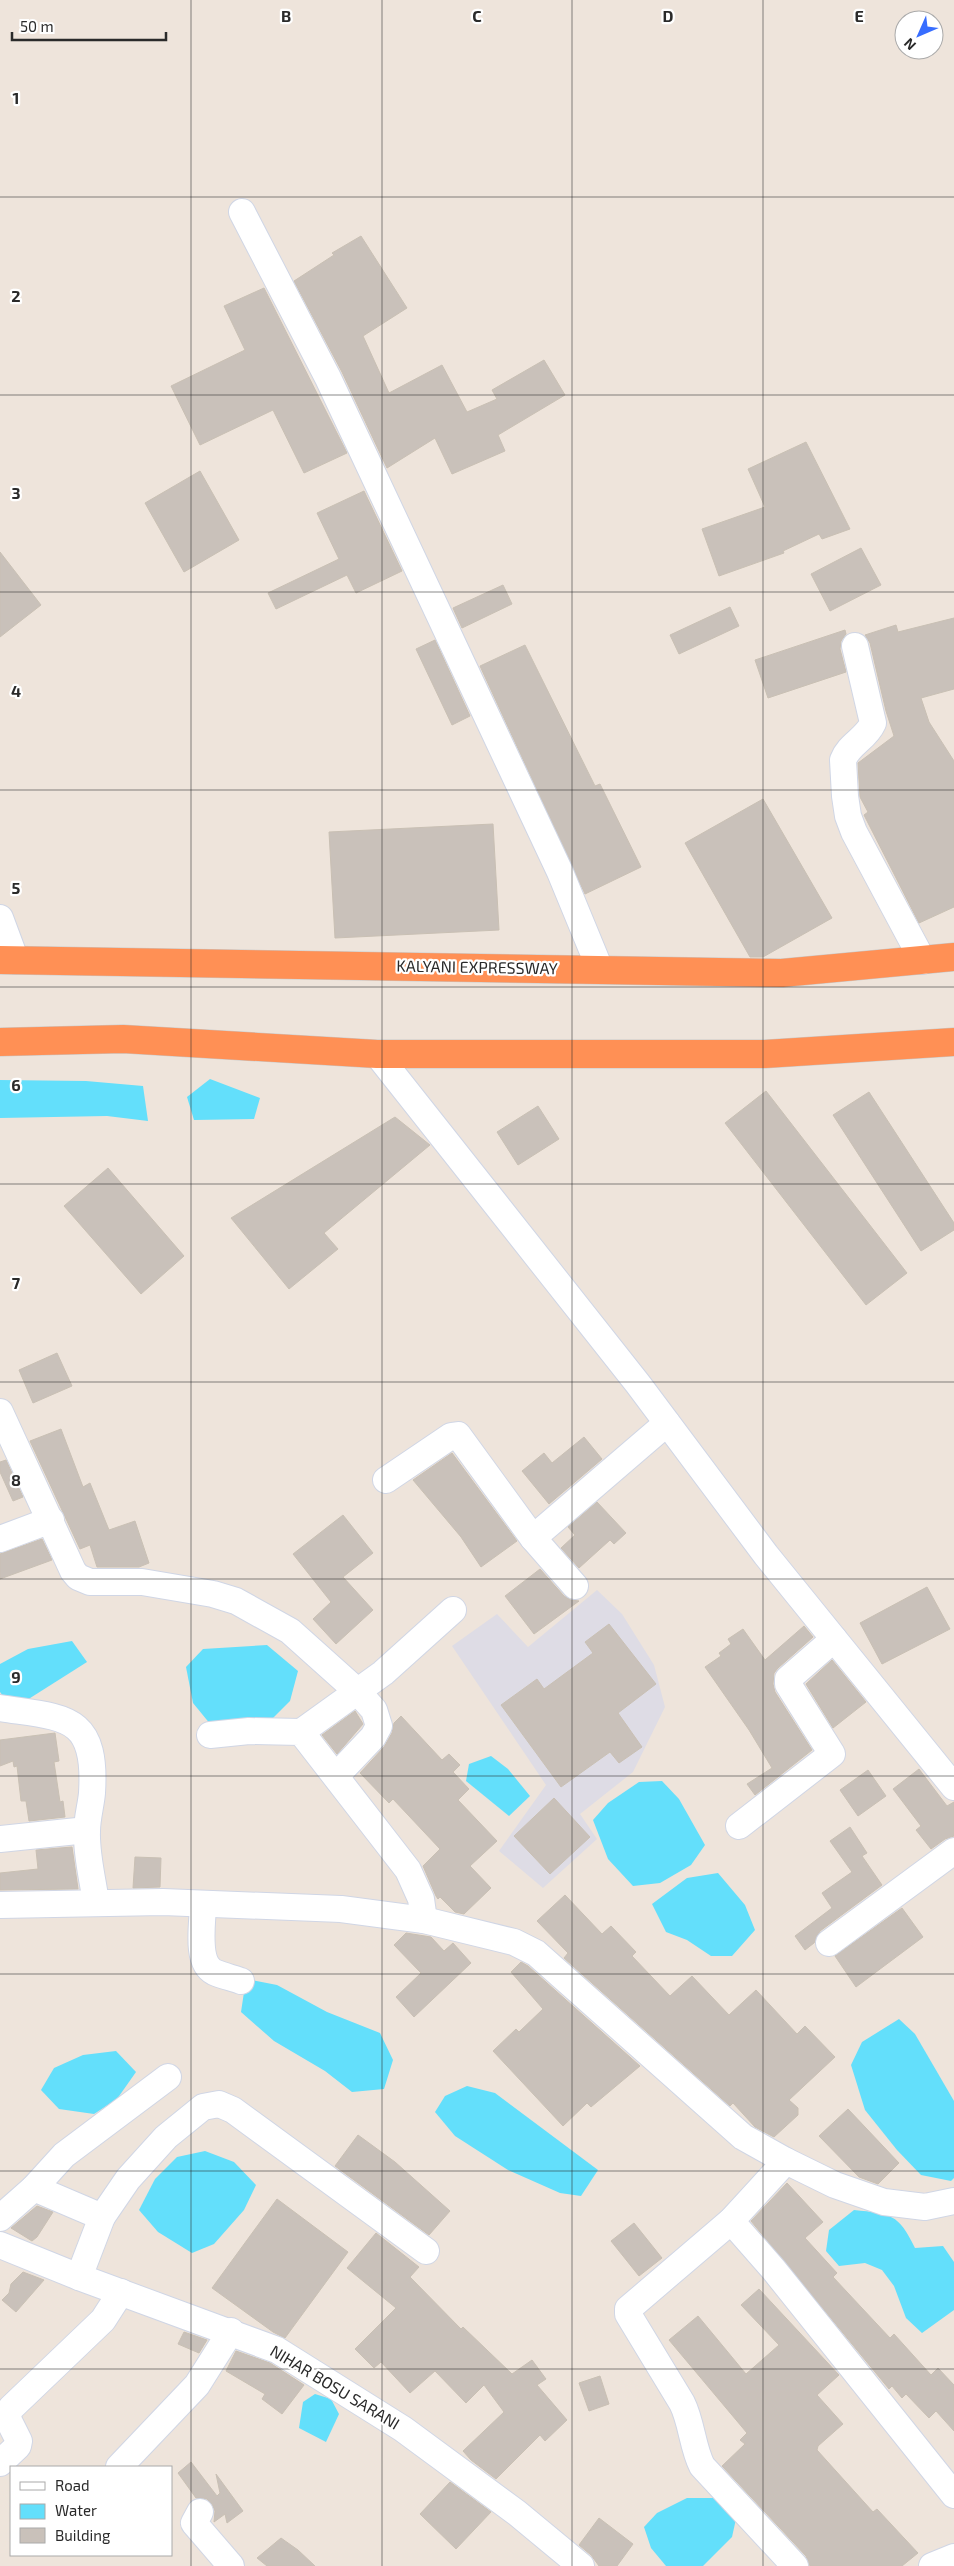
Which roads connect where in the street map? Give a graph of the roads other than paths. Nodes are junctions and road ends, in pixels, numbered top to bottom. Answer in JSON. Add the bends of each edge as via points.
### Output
{"nodes":[{"id":1,"x":242,"y":212,"type":"dead end"},
{"id":2,"x":855,"y":646,"type":"dead end"},
{"id":3,"x":0,"y":918,"type":"edge"},
{"id":4,"x":954,"y":957,"type":"edge"},
{"id":5,"x":8,"y":961,"type":"edge"},
{"id":6,"x":923,"y":962,"type":"junction"},
{"id":7,"x":600,"y":969,"type":"junction"},
{"id":8,"x":0,"y":1042,"type":"edge"},
{"id":9,"x":954,"y":1042,"type":"edge"},
{"id":10,"x":376,"y":1054,"type":"junction"},
{"id":11,"x":0,"y":1412,"type":"edge"},
{"id":12,"x":667,"y":1423,"type":"junction"},
{"id":13,"x":386,"y":1480,"type":"dead end"},
{"id":14,"x":51,"y":1520,"type":"junction"},
{"id":15,"x":533,"y":1538,"type":"junction"},
{"id":16,"x":0,"y":1539,"type":"edge"},
{"id":17,"x":575,"y":1586,"type":"dead end"},
{"id":18,"x":453,"y":1610,"type":"dead end"},
{"id":19,"x":834,"y":1639,"type":"junction"},
{"id":20,"x":357,"y":1692,"type":"junction"},
{"id":21,"x":0,"y":1708,"type":"edge"},
{"id":22,"x":301,"y":1732,"type":"junction"},
{"id":23,"x":210,"y":1735,"type":"dead end"},
{"id":24,"x":336,"y":1776,"type":"junction"},
{"id":25,"x":954,"y":1787,"type":"edge"},
{"id":26,"x":739,"y":1826,"type":"dead end"},
{"id":27,"x":87,"y":1830,"type":"junction"},
{"id":28,"x":0,"y":1839,"type":"edge"},
{"id":29,"x":954,"y":1851,"type":"edge"},
{"id":30,"x":96,"y":1904,"type":"junction"},
{"id":31,"x":203,"y":1904,"type":"junction"},
{"id":32,"x":0,"y":1905,"type":"edge"},
{"id":33,"x":424,"y":1920,"type":"junction"},
{"id":34,"x":829,"y":1942,"type":"dead end"},
{"id":35,"x":241,"y":1982,"type":"dead end"},
{"id":36,"x":168,"y":2077,"type":"dead end"},
{"id":37,"x":786,"y":2161,"type":"junction"},
{"id":38,"x":34,"y":2188,"type":"junction"},
{"id":39,"x":954,"y":2201,"type":"edge"},
{"id":40,"x":102,"y":2217,"type":"junction"},
{"id":41,"x":0,"y":2218,"type":"edge"},
{"id":42,"x":731,"y":2221,"type":"junction"},
{"id":43,"x":0,"y":2245,"type":"edge"},
{"id":44,"x":426,"y":2251,"type":"dead end"},
{"id":45,"x":79,"y":2277,"type":"junction"},
{"id":46,"x":121,"y":2292,"type":"junction"},
{"id":47,"x":231,"y":2331,"type":"junction"},
{"id":48,"x":0,"y":2463,"type":"edge"},
{"id":49,"x":120,"y":2466,"type":"edge"},
{"id":50,"x":954,"y":2496,"type":"edge"},
{"id":51,"x":200,"y":2512,"type":"dead end"},
{"id":52,"x":954,"y":2557,"type":"edge"},
{"id":53,"x":231,"y":2566,"type":"edge"},
{"id":54,"x":581,"y":2566,"type":"edge"},
{"id":55,"x":795,"y":2566,"type":"edge"},
{"id":56,"x":932,"y":2566,"type":"edge"}],
"edges":[{"from":1,"to":7,"type":"street","via":[[328,378],[552,855]]},
{"from":2,"to":6,"type":"street","via":[[873,724],[846,752],[843,760],[848,816]]},
{"from":3,"to":5,"type":"street"},
{"from":4,"to":6,"type":"highway","name":"KALYANI EXPRESSWAY"},
{"from":5,"to":7,"type":"highway","name":"KALYANI EXPRESSWAY"},
{"from":6,"to":7,"type":"highway","name":"KALYANI EXPRESSWAY","via":[[782,973]]},
{"from":8,"to":10,"type":"highway","via":[[123,1039]]},
{"from":9,"to":10,"type":"highway","via":[[765,1054]]},
{"from":10,"to":12,"type":"street"},
{"from":11,"to":14,"type":"street"},
{"from":12,"to":15,"type":"street"},
{"from":12,"to":19,"type":"street"},
{"from":13,"to":15,"type":"street","via":[[451,1436],[458,1435]]},
{"from":14,"to":16,"type":"street"},
{"from":14,"to":20,"type":"street","via":[[78,1577],[90,1582],[142,1582],[236,1600],[290,1631]]},
{"from":15,"to":17,"type":"street"},
{"from":18,"to":20,"type":"street"},
{"from":19,"to":25,"type":"street"},
{"from":19,"to":26,"type":"street","via":[[788,1679],[788,1684],[832,1754]]},
{"from":20,"to":22,"type":"street"},
{"from":20,"to":24,"type":"street","via":[[374,1710],[378,1726],[373,1737]]},
{"from":21,"to":27,"type":"street","via":[[56,1716],[81,1732],[91,1748],[93,1765]]},
{"from":22,"to":23,"type":"street"},
{"from":22,"to":24,"type":"street"},
{"from":24,"to":33,"type":"street","via":[[408,1870],[421,1899]]},
{"from":27,"to":28,"type":"street"},
{"from":27,"to":30,"type":"street"},
{"from":29,"to":34,"type":"street"},
{"from":30,"to":31,"type":"street"},
{"from":30,"to":32,"type":"street"},
{"from":31,"to":33,"type":"street","via":[[342,1909]]},
{"from":31,"to":35,"type":"street","via":[[202,1948],[206,1965]]},
{"from":33,"to":37,"type":"street","via":[[514,1942],[536,1953],[743,2137]]},
{"from":36,"to":38,"type":"street","via":[[64,2155]]},
{"from":37,"to":39,"type":"street","via":[[834,2185],[884,2202],[925,2207]]},
{"from":37,"to":42,"type":"street"},
{"from":38,"to":40,"type":"street"},
{"from":38,"to":41,"type":"street"},
{"from":40,"to":44,"type":"street","via":[[128,2179],[166,2137],[203,2107],[219,2104],[233,2110]]},
{"from":40,"to":45,"type":"street"},
{"from":42,"to":50,"type":"street"},
{"from":42,"to":55,"type":"street","via":[[631,2306],[628,2314],[682,2403],[702,2466]]},
{"from":43,"to":45,"type":"street","name":"NIHAR BOSU SARANI"},
{"from":45,"to":46,"type":"street","name":"NIHAR BOSU SARANI"},
{"from":46,"to":47,"type":"street","name":"NIHAR BOSU SARANI"},
{"from":46,"to":48,"type":"street","via":[[103,2320],[11,2408],[7,2417],[19,2441],[18,2446]]},
{"from":47,"to":49,"type":"street","via":[[197,2385]]},
{"from":47,"to":54,"type":"street","name":"NIHAR BOSU SARANI","via":[[277,2350],[403,2429],[517,2513]]},
{"from":51,"to":53,"type":"street","via":[[194,2523]]},
{"from":52,"to":56,"type":"street"}]}
